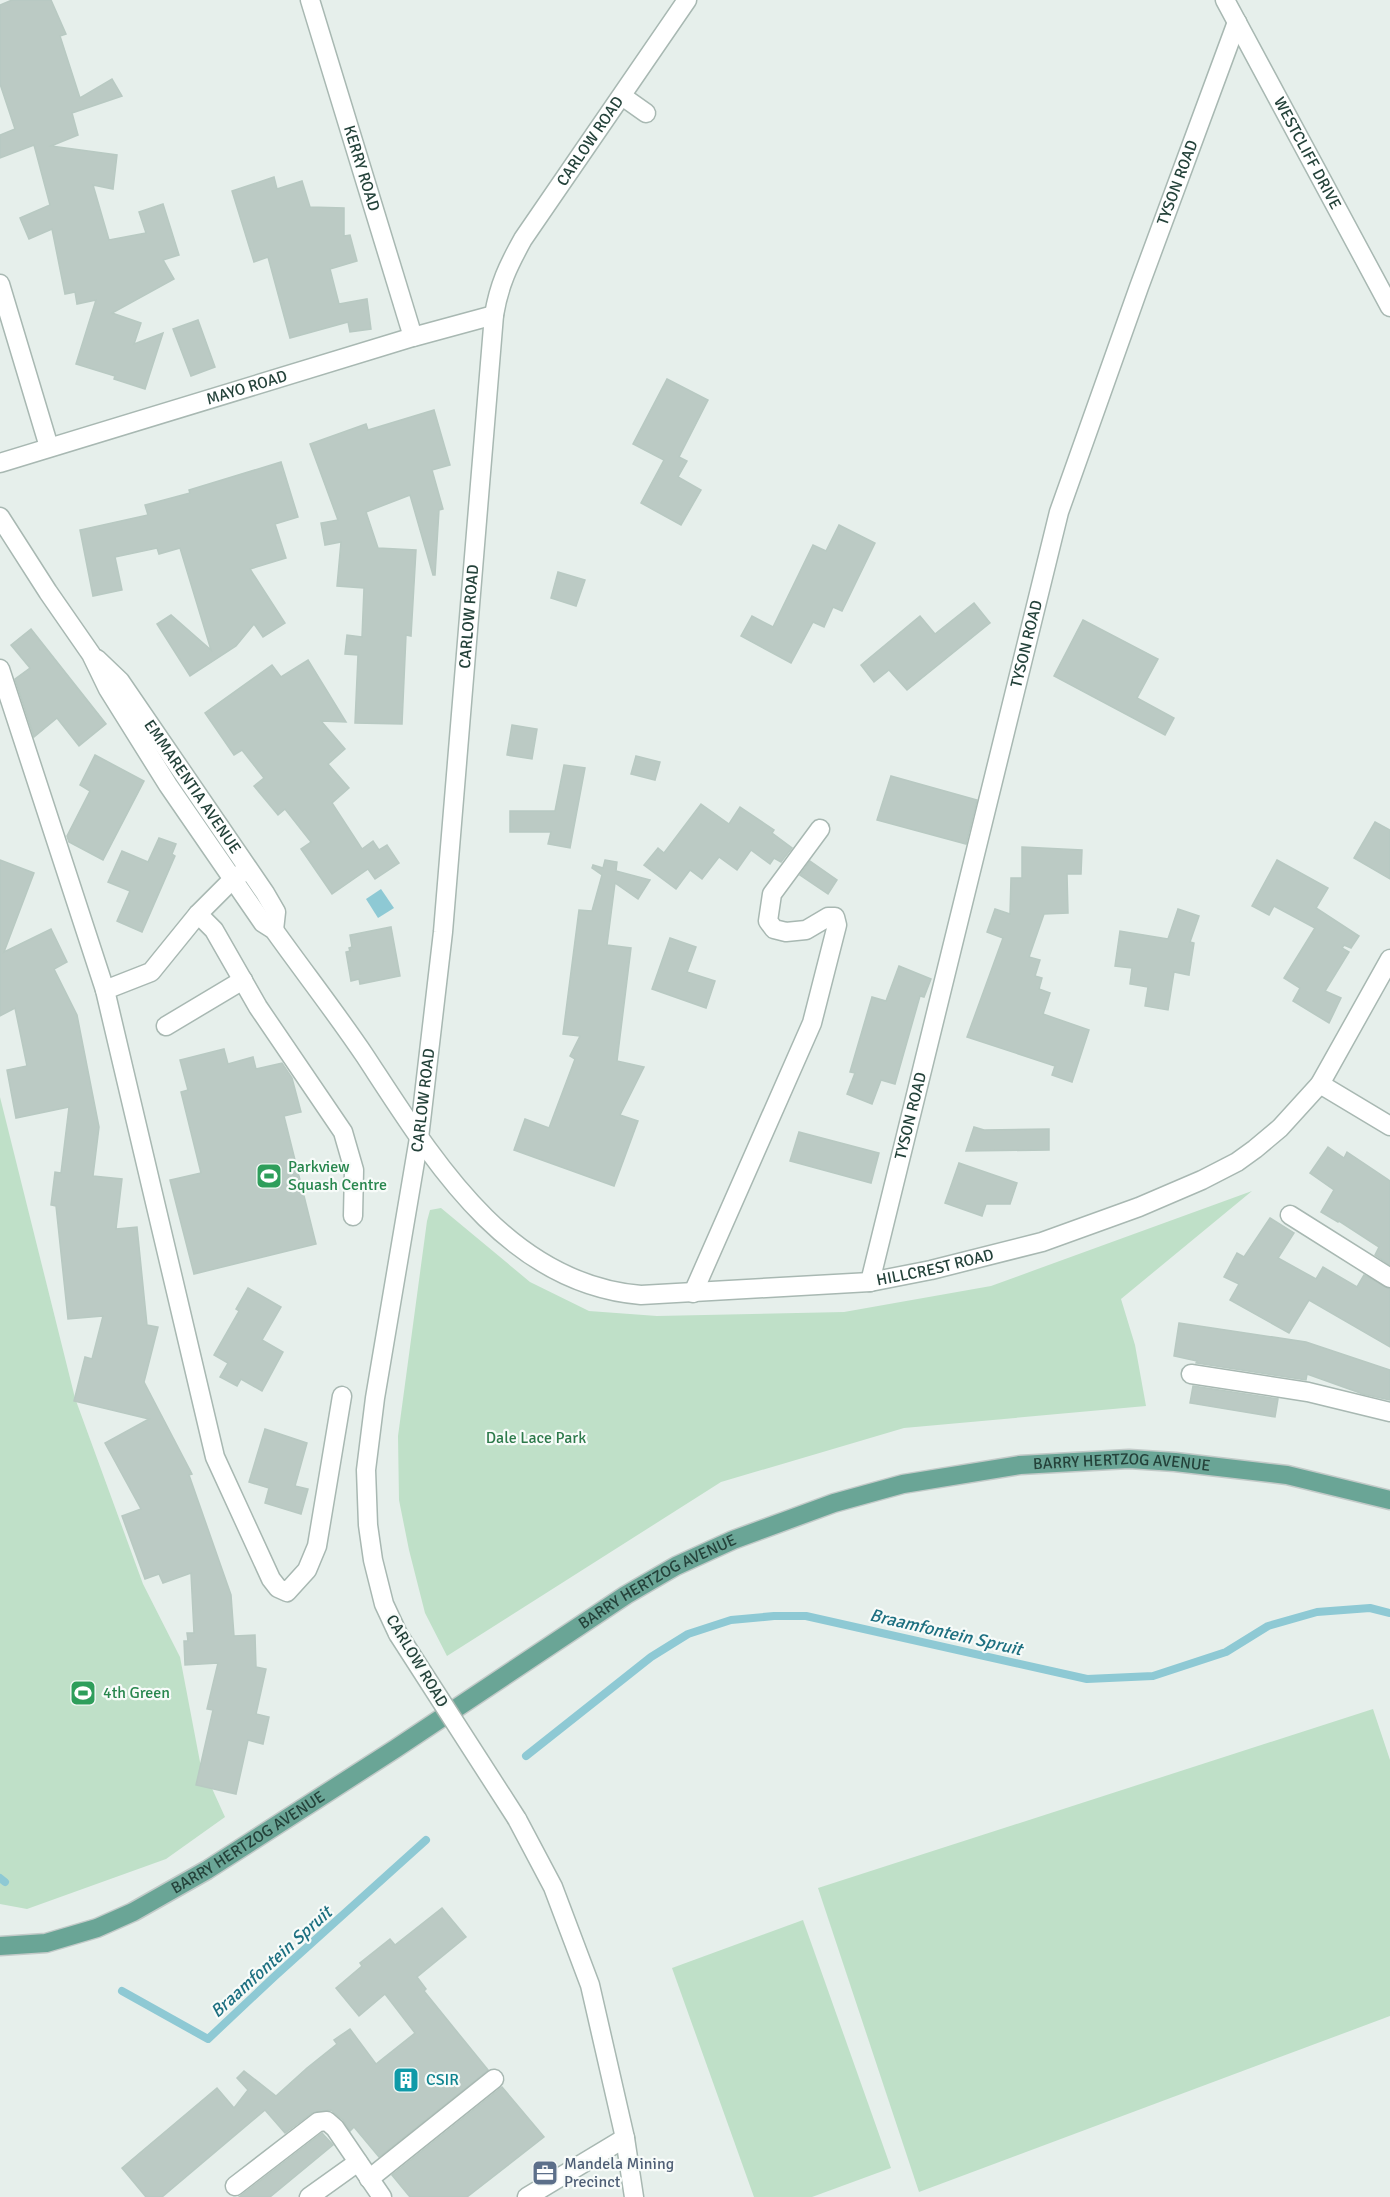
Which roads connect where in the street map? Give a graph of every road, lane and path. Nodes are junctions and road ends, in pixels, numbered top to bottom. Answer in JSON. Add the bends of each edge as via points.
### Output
{"nodes":[{"id":1,"x":310,"y":0,"type":"edge"},
{"id":2,"x":687,"y":0,"type":"edge"},
{"id":3,"x":1225,"y":0,"type":"edge"},
{"id":4,"x":1237,"y":22,"type":"junction"},
{"id":5,"x":622,"y":96,"type":"junction"},
{"id":6,"x":646,"y":113,"type":"dead end"},
{"id":7,"x":0,"y":284,"type":"edge"},
{"id":8,"x":1390,"y":307,"type":"edge"},
{"id":9,"x":494,"y":315,"type":"junction"},
{"id":10,"x":412,"y":337,"type":"junction"},
{"id":11,"x":49,"y":447,"type":"junction"},
{"id":12,"x":0,"y":463,"type":"edge"},
{"id":13,"x":0,"y":517,"type":"edge"},
{"id":14,"x":91,"y":654,"type":"junction"},
{"id":15,"x":0,"y":669,"type":"edge"},
{"id":16,"x":820,"y":829,"type":"dead end"},
{"id":17,"x":248,"y":869,"type":"junction"},
{"id":18,"x":232,"y":879,"type":"junction"},
{"id":19,"x":198,"y":914,"type":"junction"},
{"id":20,"x":274,"y":930,"type":"junction"},
{"id":21,"x":1390,"y":959,"type":"edge"},
{"id":22,"x":243,"y":980,"type":"junction"},
{"id":23,"x":105,"y":990,"type":"junction"},
{"id":24,"x":166,"y":1026,"type":"dead end"},
{"id":25,"x":1320,"y":1084,"type":"junction"},
{"id":26,"x":1390,"y":1126,"type":"edge"},
{"id":27,"x":419,"y":1138,"type":"junction"},
{"id":28,"x":1290,"y":1215,"type":"dead end"},
{"id":29,"x":353,"y":1216,"type":"dead end"},
{"id":30,"x":1390,"y":1278,"type":"edge"},
{"id":31,"x":870,"y":1282,"type":"junction"},
{"id":32,"x":693,"y":1293,"type":"junction"},
{"id":33,"x":1191,"y":1374,"type":"dead end"},
{"id":34,"x":342,"y":1396,"type":"dead end"},
{"id":35,"x":1390,"y":1412,"type":"edge"},
{"id":36,"x":1390,"y":1500,"type":"edge"},
{"id":37,"x":0,"y":1946,"type":"edge"},
{"id":38,"x":494,"y":2079,"type":"dead end"},
{"id":39,"x":625,"y":2138,"type":"junction"},
{"id":40,"x":358,"y":2162,"type":"junction"},
{"id":41,"x":369,"y":2179,"type":"junction"},
{"id":42,"x":235,"y":2186,"type":"dead end"},
{"id":43,"x":309,"y":2197,"type":"edge"},
{"id":44,"x":382,"y":2197,"type":"edge"},
{"id":45,"x":527,"y":2197,"type":"edge"},
{"id":46,"x":634,"y":2197,"type":"edge"}],
"edges":[{"from":1,"to":10,"type":"street","name":"KERRY ROAD"},
{"from":2,"to":5,"type":"street","name":"CARLOW ROAD"},
{"from":3,"to":4,"type":"street","name":"WESTCLIFF DRIVE"},
{"from":4,"to":8,"type":"street","name":"WESTCLIFF DRIVE"},
{"from":4,"to":31,"type":"street","name":"TYSON ROAD","via":[[1059,512]]},
{"from":5,"to":6,"type":"street"},
{"from":5,"to":9,"type":"street","name":"CARLOW ROAD","via":[[512,258],[501,281]]},
{"from":7,"to":11,"type":"street"},
{"from":9,"to":10,"type":"street","name":"MAYO ROAD"},
{"from":9,"to":27,"type":"street","name":"CARLOW ROAD","via":[[443,932]]},
{"from":10,"to":11,"type":"street","name":"MAYO ROAD"},
{"from":11,"to":12,"type":"street","name":"MAYO ROAD"},
{"from":13,"to":14,"type":"street","name":"EMMARENTIA AVENUE"},
{"from":14,"to":17,"type":"street","name":"EMMARENTIA AVENUE","via":[[120,681]]},
{"from":14,"to":18,"type":"street","name":"EMMARENTIA AVENUE","via":[[114,699]]},
{"from":15,"to":23,"type":"street"},
{"from":16,"to":32,"type":"street","via":[[772,894],[768,921],[774,929],[786,932],[806,930],[835,917],[837,925],[812,1023]]},
{"from":17,"to":18,"type":"street"},
{"from":17,"to":20,"type":"street","name":"EMMARENTIA AVENUE","via":[[276,912]]},
{"from":18,"to":19,"type":"street"},
{"from":18,"to":20,"type":"street","name":"EMMARENTIA AVENUE","via":[[263,923]]},
{"from":19,"to":22,"type":"street","via":[[214,930]]},
{"from":19,"to":23,"type":"street","via":[[151,972]]},
{"from":20,"to":27,"type":"street","name":"EMMARENTIA AVENUE"},
{"from":21,"to":25,"type":"street","name":"HILLCREST ROAD"},
{"from":22,"to":24,"type":"street"},
{"from":22,"to":29,"type":"street","via":[[343,1132],[354,1170]]},
{"from":23,"to":34,"type":"street","via":[[215,1457],[271,1579],[287,1592],[307,1570],[317,1546]]},
{"from":25,"to":26,"type":"street"},
{"from":25,"to":31,"type":"street","name":"HILLCREST ROAD","via":[[1255,1149],[1202,1180],[1042,1242]]},
{"from":27,"to":32,"type":"street","name":"HILLCREST ROAD","via":[[446,1175],[487,1219],[551,1268],[582,1283],[620,1294]]},
{"from":27,"to":39,"type":"street","name":"CARLOW ROAD","bridge":true,"via":[[366,1470],[373,1560],[384,1604],[398,1634],[518,1819],[553,1887],[590,1985]]},
{"from":28,"to":30,"type":"street"},
{"from":31,"to":32,"type":"street","name":"HILLCREST ROAD"},
{"from":33,"to":35,"type":"street","via":[[1308,1392]]},
{"from":36,"to":37,"type":"main road","name":"BARRY HERTZOG AVENUE","via":[[1287,1475],[1129,1459],[1020,1465],[903,1484],[834,1503],[733,1540],[626,1594],[395,1749],[207,1870],[132,1912],[97,1928],[46,1943]]},
{"from":38,"to":41,"type":"street"},
{"from":39,"to":45,"type":"street"},
{"from":39,"to":46,"type":"street","name":"CARLOW ROAD"},
{"from":40,"to":41,"type":"street"},
{"from":40,"to":42,"type":"street","via":[[335,2128],[327,2121],[318,2122]]},
{"from":40,"to":43,"type":"street"},
{"from":41,"to":44,"type":"street"}]}
